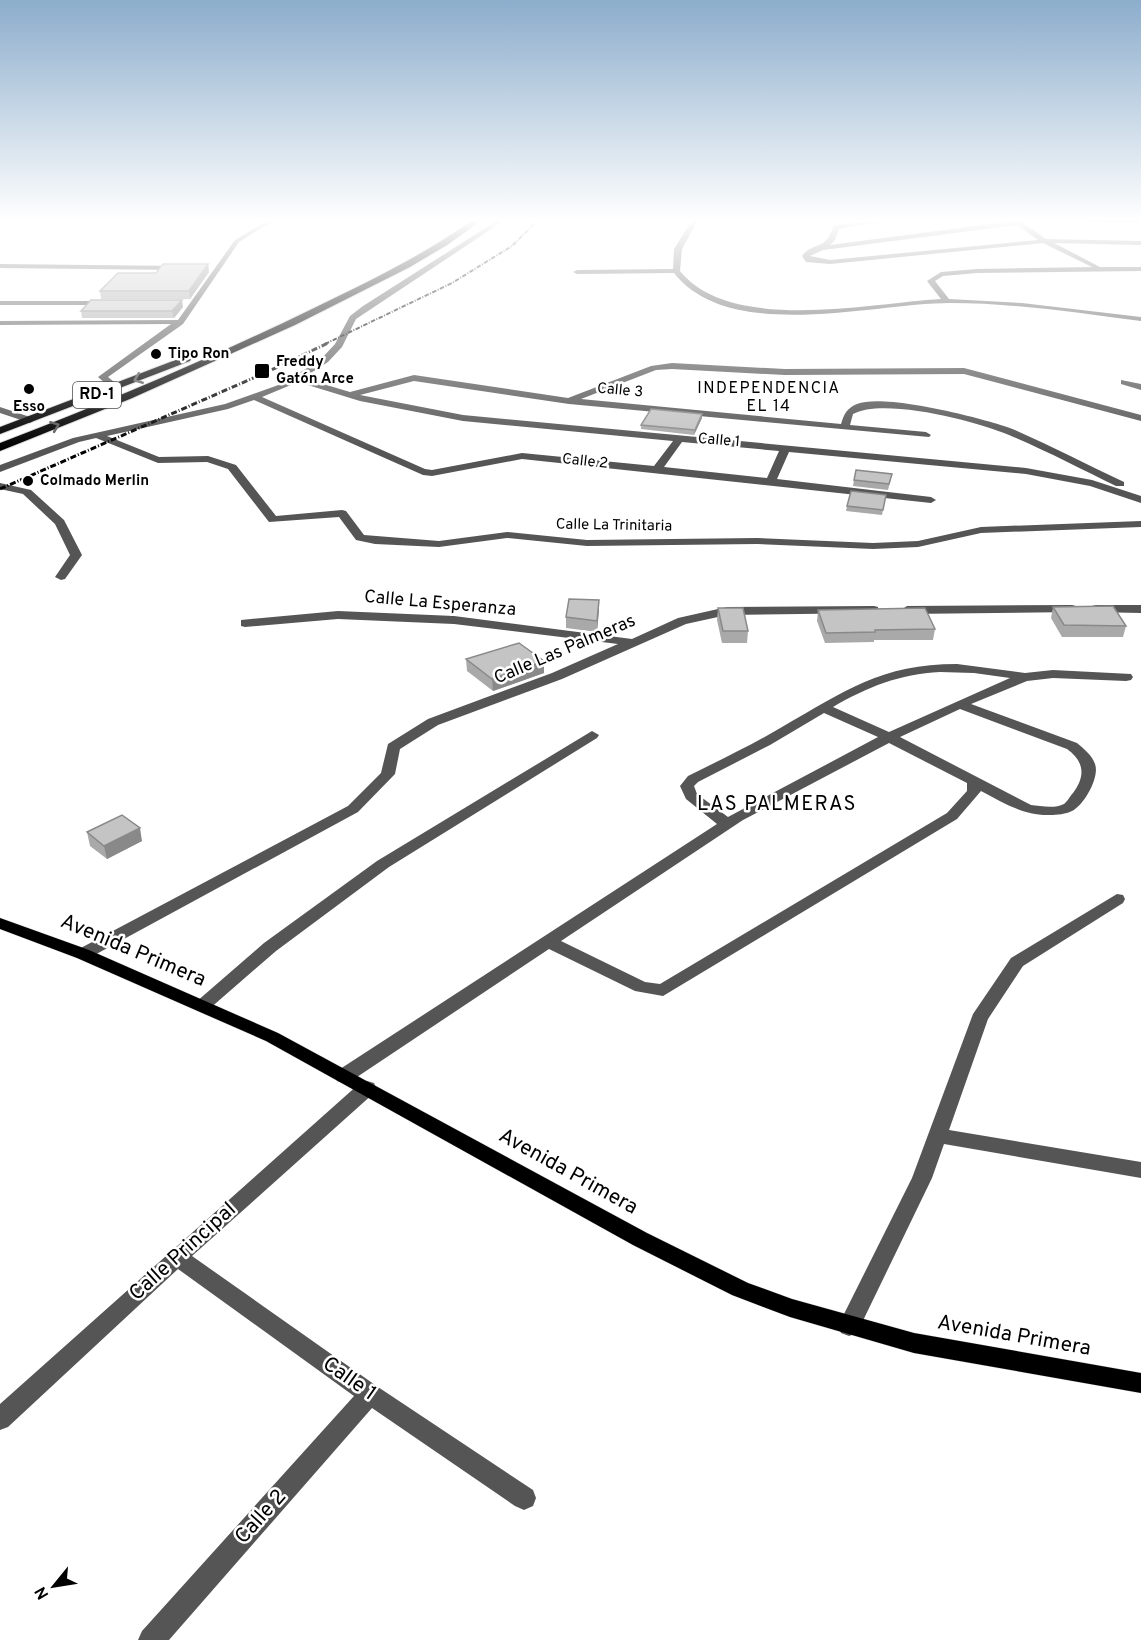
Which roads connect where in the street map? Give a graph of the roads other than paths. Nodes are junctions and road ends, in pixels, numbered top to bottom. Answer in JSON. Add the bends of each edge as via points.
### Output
{"nodes":[{"id":1,"x":197,"y":297,"type":"edge"},
{"id":2,"x":321,"y":297,"type":"edge"},
{"id":3,"x":346,"y":297,"type":"edge"},
{"id":4,"x":384,"y":297,"type":"edge"},
{"id":5,"x":709,"y":297,"type":"edge"},
{"id":6,"x":943,"y":297,"type":"edge"},
{"id":7,"x":947,"y":301,"type":"junction"},
{"id":8,"x":0,"y":303,"type":"edge"},
{"id":9,"x":113,"y":303,"type":"edge"},
{"id":10,"x":181,"y":303,"type":"edge"},
{"id":11,"x":192,"y":303,"type":"junction"},
{"id":12,"x":1141,"y":319,"type":"edge"},
{"id":13,"x":0,"y":322,"type":"edge"},
{"id":14,"x":180,"y":322,"type":"junction"},
{"id":15,"x":297,"y":379,"type":"junction"},
{"id":16,"x":1124,"y":382,"type":"dead end"},
{"id":17,"x":1141,"y":387,"type":"edge"},
{"id":18,"x":116,"y":388,"type":"junction"},
{"id":19,"x":350,"y":395,"type":"junction"},
{"id":20,"x":254,"y":397,"type":"junction"},
{"id":21,"x":569,"y":401,"type":"junction"},
{"id":22,"x":0,"y":410,"type":"edge"},
{"id":23,"x":1141,"y":418,"type":"edge"},
{"id":24,"x":30,"y":420,"type":"junction"},
{"id":25,"x":844,"y":428,"type":"junction"},
{"id":26,"x":0,"y":431,"type":"edge"},
{"id":27,"x":96,"y":435,"type":"junction"},
{"id":28,"x":926,"y":435,"type":"dead end"},
{"id":29,"x":680,"y":438,"type":"junction"},
{"id":30,"x":0,"y":447,"type":"edge"},
{"id":31,"x":786,"y":447,"type":"junction"},
{"id":32,"x":0,"y":469,"type":"edge"},
{"id":33,"x":657,"y":470,"type":"junction"},
{"id":34,"x":771,"y":481,"type":"junction"},
{"id":35,"x":0,"y":486,"type":"edge"},
{"id":36,"x":1141,"y":498,"type":"edge"},
{"id":37,"x":931,"y":500,"type":"dead end"},
{"id":38,"x":1141,"y":524,"type":"edge"},
{"id":39,"x":61,"y":577,"type":"dead end"},
{"id":40,"x":1141,"y":609,"type":"edge"},
{"id":41,"x":245,"y":623,"type":"dead end"},
{"id":42,"x":631,"y":642,"type":"junction"},
{"id":43,"x":1025,"y":677,"type":"junction"},
{"id":44,"x":1126,"y":677,"type":"dead end"},
{"id":45,"x":960,"y":704,"type":"junction"},
{"id":46,"x":823,"y":708,"type":"junction"},
{"id":47,"x":592,"y":735,"type":"dead end"},
{"id":48,"x":889,"y":737,"type":"junction"},
{"id":49,"x":974,"y":781,"type":"junction"},
{"id":50,"x":728,"y":824,"type":"junction"},
{"id":51,"x":1117,"y":899,"type":"dead end"},
{"id":52,"x":0,"y":923,"type":"edge"},
{"id":53,"x":547,"y":941,"type":"junction"},
{"id":54,"x":83,"y":954,"type":"junction"},
{"id":55,"x":202,"y":1006,"type":"junction"},
{"id":56,"x":344,"y":1076,"type":"junction"},
{"id":57,"x":368,"y":1088,"type":"junction"},
{"id":58,"x":937,"y":1135,"type":"junction"},
{"id":59,"x":1141,"y":1170,"type":"edge"},
{"id":60,"x":177,"y":1257,"type":"junction"},
{"id":61,"x":849,"y":1326,"type":"junction"},
{"id":62,"x":1141,"y":1383,"type":"edge"},
{"id":63,"x":370,"y":1394,"type":"junction"},
{"id":64,"x":0,"y":1419,"type":"edge"},
{"id":65,"x":524,"y":1498,"type":"dead end"},
{"id":66,"x":152,"y":1640,"type":"edge"}],
"edges":[{"from":1,"to":11,"type":"street"},
{"from":2,"to":18,"type":"highway","number":"RD-1","one_way":true,"via":[[259,328]]},
{"from":30,"to":3,"type":"highway","number":"RD-1","one_way":true,"via":[[129,397]]},
{"from":4,"to":15,"type":"street","via":[[353,318],[339,345]]},
{"from":5,"to":7,"type":"street","via":[[742,306],[826,311]]},
{"from":6,"to":7,"type":"street"},
{"from":7,"to":12,"type":"street"},
{"from":8,"to":9,"type":"street"},
{"from":10,"to":11,"type":"street"},
{"from":11,"to":14,"type":"street"},
{"from":13,"to":14,"type":"street"},
{"from":14,"to":18,"type":"street","via":[[102,377]]},
{"from":15,"to":19,"type":"street","name":"Calle 1"},
{"from":15,"to":20,"type":"street"},
{"from":16,"to":17,"type":"street"},
{"from":18,"to":24,"type":"highway","number":"RD-1"},
{"from":19,"to":21,"type":"street","name":"Calle 3","via":[[414,378]]},
{"from":19,"to":29,"type":"street","name":"Calle 1","via":[[463,418]]},
{"from":20,"to":27,"type":"street"},
{"from":20,"to":33,"type":"street","name":"Calle 2","via":[[423,472],[522,456]]},
{"from":21,"to":23,"type":"street","via":[[654,368],[672,366],[785,372],[964,371]]},
{"from":21,"to":25,"type":"street","name":"Calle 3"},
{"from":22,"to":24,"type":"street"},
{"from":24,"to":26,"type":"highway","number":"RD-1"},
{"from":25,"to":28,"type":"street","name":"Calle 3"},
{"from":25,"to":36,"type":"street","via":[[849,413],[861,406],[903,406],[967,418],[1011,432]]},
{"from":27,"to":32,"type":"street"},
{"from":27,"to":38,"type":"street","name":"Calle La Trinitaria","via":[[158,460],[212,459],[231,467],[273,520],[342,513],[360,538],[375,541],[439,544],[507,535],[587,543],[757,541],[873,546],[918,544],[981,530]]},
{"from":29,"to":31,"type":"street","name":"Calle 1"},
{"from":29,"to":33,"type":"street"},
{"from":31,"to":34,"type":"street"},
{"from":31,"to":36,"type":"street","name":"Calle 1","via":[[1059,476]]},
{"from":33,"to":34,"type":"street","name":"Calle 2"},
{"from":34,"to":37,"type":"street","name":"Calle 2"},
{"from":35,"to":39,"type":"street","via":[[27,492],[60,522],[76,555]]},
{"from":40,"to":42,"type":"street","name":"Calle Las Palmeras","via":[[727,611],[682,621]]},
{"from":41,"to":42,"type":"street","name":"Calle La Esperanza","via":[[338,615],[454,620]]},
{"from":42,"to":54,"type":"street","name":"Calle Las Palmeras","via":[[433,722],[393,747],[388,774],[353,809]]},
{"from":43,"to":44,"type":"street"},
{"from":43,"to":45,"type":"street"},
{"from":43,"to":46,"type":"street","via":[[981,668],[938,668],[889,675]]},
{"from":45,"to":48,"type":"street"},
{"from":45,"to":49,"type":"street","via":[[1072,746],[1084,754],[1089,765],[1088,785],[1069,806],[1045,812],[1027,809]]},
{"from":46,"to":48,"type":"street"},
{"from":46,"to":50,"type":"street","via":[[693,779],[687,786],[691,796]]},
{"from":47,"to":55,"type":"street","via":[[383,864],[270,947]]},
{"from":48,"to":49,"type":"street"},
{"from":48,"to":50,"type":"street"},
{"from":49,"to":53,"type":"street","via":[[974,792],[952,816],[663,990],[641,987]]},
{"from":50,"to":53,"type":"street"},
{"from":51,"to":58,"type":"street","via":[[1017,962],[979,1018]]},
{"from":52,"to":54,"type":"main road","name":"Avenida Primera"},
{"from":53,"to":56,"type":"street"},
{"from":54,"to":55,"type":"main road","name":"Avenida Primera"},
{"from":55,"to":56,"type":"main road","name":"Avenida Primera","via":[[272,1037]]},
{"from":56,"to":57,"type":"main road","name":"Avenida Primera"},
{"from":57,"to":60,"type":"street","name":"Calle Principal"},
{"from":57,"to":61,"type":"main road","name":"Avenida Primera","via":[[690,1264],[750,1293]]},
{"from":58,"to":59,"type":"street"},
{"from":58,"to":61,"type":"street","via":[[922,1178]]},
{"from":60,"to":63,"type":"street","name":"Calle 1"},
{"from":60,"to":64,"type":"street","name":"Calle Principal"},
{"from":61,"to":62,"type":"main road","name":"Avenida Primera","via":[[914,1343]]},
{"from":63,"to":65,"type":"street","name":"Calle 1"},
{"from":63,"to":66,"type":"street","name":"Calle 2"}]}
